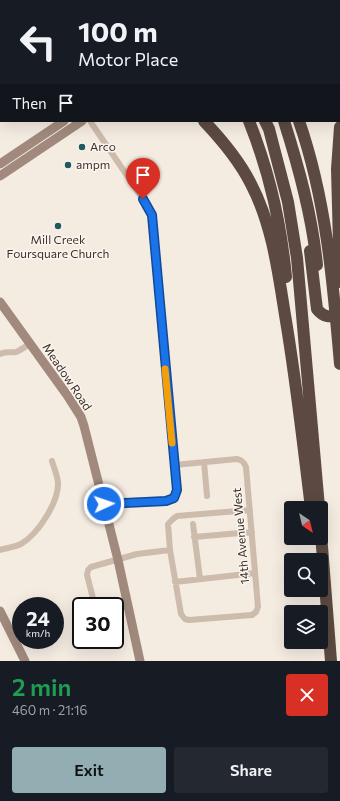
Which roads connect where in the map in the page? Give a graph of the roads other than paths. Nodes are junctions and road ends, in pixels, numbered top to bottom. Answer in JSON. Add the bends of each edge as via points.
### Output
{"nodes":[{"id":1,"x":63,"y":122,"type":"edge"},
{"id":2,"x":81,"y":122,"type":"edge"},
{"id":3,"x":91,"y":122,"type":"edge"},
{"id":4,"x":205,"y":122,"type":"edge"},
{"id":5,"x":249,"y":122,"type":"edge"},
{"id":6,"x":266,"y":122,"type":"edge"},
{"id":7,"x":279,"y":122,"type":"edge"},
{"id":8,"x":284,"y":122,"type":"edge"},
{"id":9,"x":299,"y":122,"type":"edge"},
{"id":10,"x":340,"y":127,"type":"edge"},
{"id":11,"x":0,"y":164,"type":"edge"},
{"id":12,"x":0,"y":176,"type":"edge"},
{"id":13,"x":0,"y":302,"type":"edge"},
{"id":14,"x":339,"y":316,"type":"edge"},
{"id":15,"x":30,"y":344,"type":"junction"},
{"id":16,"x":0,"y":354,"type":"edge"},
{"id":17,"x":340,"y":360,"type":"edge"},
{"id":18,"x":296,"y":384,"type":"junction"},
{"id":19,"x":52,"y":461,"type":"dead end"},
{"id":20,"x":204,"y":462,"type":"junction"},
{"id":21,"x":174,"y":465,"type":"junction"},
{"id":22,"x":207,"y":496,"type":"dead end"},
{"id":23,"x":310,"y":501,"type":"edge"},
{"id":24,"x":318,"y":501,"type":"edge"},
{"id":25,"x":104,"y":504,"type":"junction"},
{"id":26,"x":250,"y":510,"type":"junction"},
{"id":27,"x":192,"y":524,"type":"dead end"},
{"id":28,"x":252,"y":532,"type":"junction"},
{"id":29,"x":194,"y":537,"type":"junction"},
{"id":30,"x":322,"y":545,"type":"edge"},
{"id":31,"x":0,"y":550,"type":"edge"},
{"id":32,"x":170,"y":550,"type":"junction"},
{"id":33,"x":118,"y":560,"type":"junction"},
{"id":34,"x":255,"y":573,"type":"junction"},
{"id":35,"x":200,"y":579,"type":"junction"},
{"id":36,"x":175,"y":582,"type":"junction"},
{"id":37,"x":93,"y":597,"type":"edge"},
{"id":38,"x":322,"y":597,"type":"edge"},
{"id":39,"x":128,"y":603,"type":"junction"},
{"id":40,"x":124,"y":604,"type":"edge"},
{"id":41,"x":0,"y":611,"type":"edge"},
{"id":42,"x":25,"y":661,"type":"edge"},
{"id":43,"x":140,"y":661,"type":"edge"},
{"id":44,"x":331,"y":661,"type":"edge"}],
"edges":[{"from":1,"to":11,"type":"street"},
{"from":2,"to":12,"type":"street"},
{"from":3,"to":21,"type":"street","via":[[152,215]]},
{"from":4,"to":18,"type":"highway","via":[[242,166],[252,184],[266,222],[274,250]]},
{"from":5,"to":18,"type":"highway","via":[[274,199],[284,256]]},
{"from":6,"to":24,"type":"highway","via":[[288,202],[297,258]]},
{"from":7,"to":14,"type":"highway","bridge":true,"via":[[297,176],[305,213],[317,309],[324,316]]},
{"from":8,"to":14,"type":"highway","via":[[306,198],[321,301],[328,313]]},
{"from":9,"to":17,"type":"highway","via":[[313,166],[326,230]]},
{"from":10,"to":17,"type":"highway","via":[[337,170]]},
{"from":13,"to":15,"type":"street","name":"Meadow Road"},
{"from":15,"to":16,"type":"street","via":[[18,351]]},
{"from":15,"to":25,"type":"street","name":"Meadow Road","via":[[81,417]]},
{"from":18,"to":23,"type":"highway"},
{"from":19,"to":31,"type":"street","via":[[58,481],[56,497],[49,511],[37,529],[20,544]]},
{"from":20,"to":21,"type":"street"},
{"from":20,"to":22,"type":"street"},
{"from":20,"to":26,"type":"street","name":"14th Avenue West","via":[[236,459],[245,464]]},
{"from":21,"to":25,"type":"street","via":[[177,490],[174,498],[166,501]]},
{"from":25,"to":33,"type":"street","name":"Meadow Road"},
{"from":26,"to":28,"type":"street","name":"14th Avenue West"},
{"from":26,"to":32,"type":"street","via":[[177,516],[168,524]]},
{"from":27,"to":29,"type":"street"},
{"from":28,"to":29,"type":"street"},
{"from":28,"to":34,"type":"street","name":"14th Avenue West"},
{"from":29,"to":35,"type":"street"},
{"from":30,"to":44,"type":"highway"},
{"from":32,"to":33,"type":"street","via":[[137,554]]},
{"from":32,"to":36,"type":"street"},
{"from":33,"to":37,"type":"street","via":[[92,566],[88,570]]},
{"from":33,"to":39,"type":"street","name":"Meadow Road"},
{"from":34,"to":35,"type":"street"},
{"from":34,"to":36,"type":"street","name":"14th Avenue West","via":[[258,607],[252,615],[189,620],[181,614]]},
{"from":35,"to":36,"type":"street"},
{"from":38,"to":44,"type":"highway"},
{"from":39,"to":40,"type":"street"},
{"from":39,"to":43,"type":"street","name":"Meadow Road"},
{"from":41,"to":42,"type":"street"}]}
